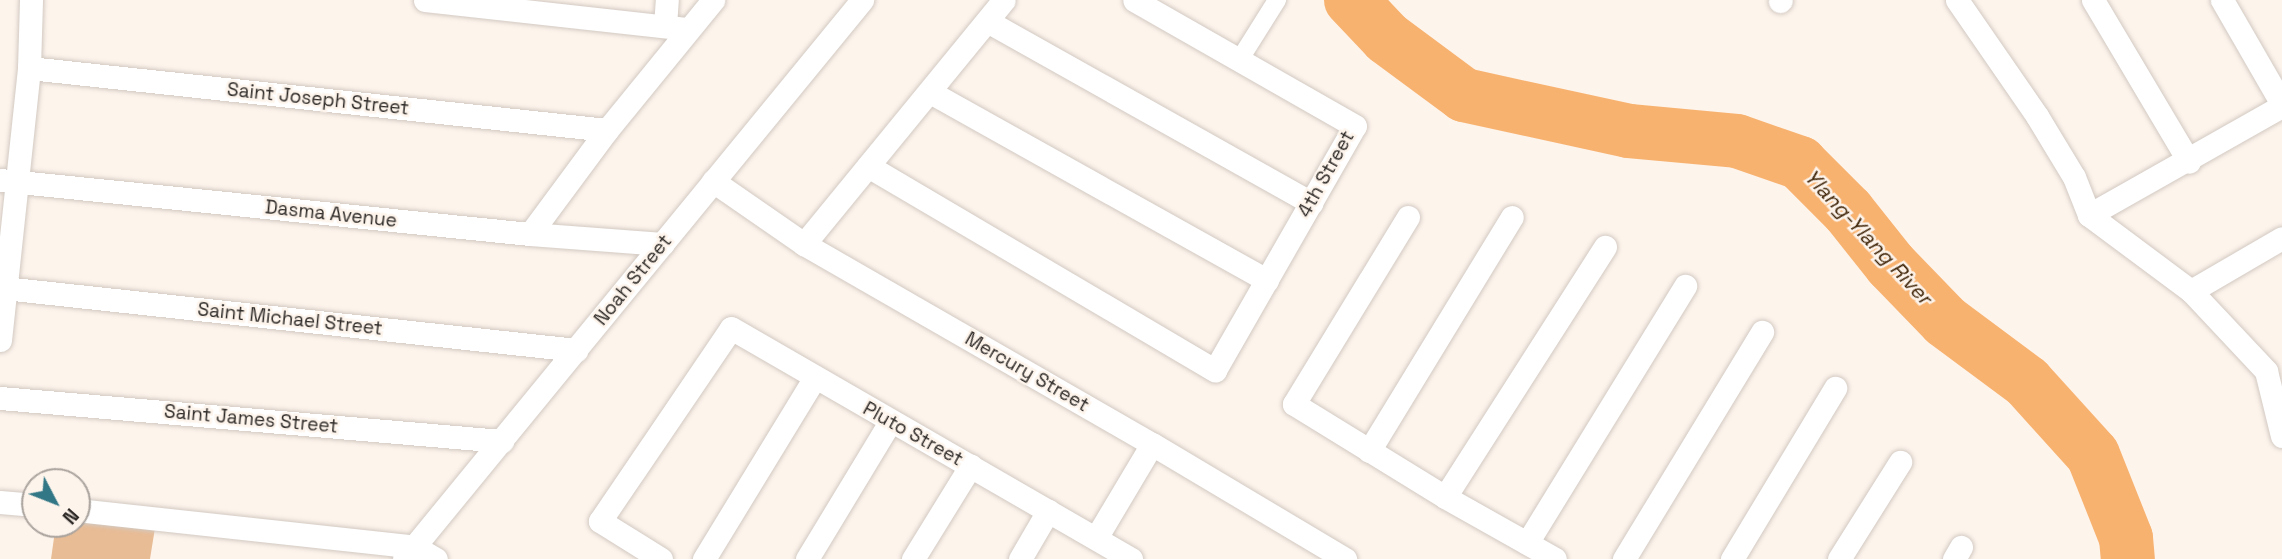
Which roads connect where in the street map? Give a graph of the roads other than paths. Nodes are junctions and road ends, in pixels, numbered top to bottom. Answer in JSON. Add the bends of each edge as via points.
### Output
{"nodes":[{"id":1,"x":32,"y":0,"type":"edge"},
{"id":2,"x":425,"y":0,"type":"edge"},
{"id":3,"x":667,"y":0,"type":"edge"},
{"id":4,"x":713,"y":0,"type":"edge"},
{"id":5,"x":862,"y":0,"type":"edge"},
{"id":6,"x":1004,"y":0,"type":"edge"},
{"id":7,"x":1134,"y":0,"type":"edge"},
{"id":8,"x":1277,"y":0,"type":"edge"},
{"id":9,"x":1957,"y":0,"type":"edge"},
{"id":10,"x":2093,"y":0,"type":"edge"},
{"id":11,"x":2222,"y":0,"type":"edge"},
{"id":12,"x":458,"y":2,"type":"edge"},
{"id":13,"x":562,"y":7,"type":"edge"},
{"id":14,"x":987,"y":21,"type":"junction"},
{"id":15,"x":665,"y":26,"type":"junction"},
{"id":16,"x":688,"y":29,"type":"junction"},
{"id":17,"x":1240,"y":58,"type":"junction"},
{"id":18,"x":29,"y":68,"type":"junction"},
{"id":19,"x":930,"y":92,"type":"junction"},
{"id":20,"x":2282,"y":105,"type":"edge"},
{"id":21,"x":607,"y":130,"type":"junction"},
{"id":22,"x":2189,"y":162,"type":"junction"},
{"id":23,"x":868,"y":166,"type":"junction"},
{"id":24,"x":8,"y":181,"type":"edge"},
{"id":25,"x":713,"y":181,"type":"junction"},
{"id":26,"x":1311,"y":203,"type":"junction"},
{"id":27,"x":2090,"y":215,"type":"junction"},
{"id":28,"x":1408,"y":217,"type":"dead end"},
{"id":29,"x":1512,"y":217,"type":"dead end"},
{"id":30,"x":530,"y":234,"type":"junction"},
{"id":31,"x":2282,"y":238,"type":"edge"},
{"id":32,"x":663,"y":244,"type":"junction"},
{"id":33,"x":804,"y":244,"type":"junction"},
{"id":34,"x":1605,"y":247,"type":"dead end"},
{"id":35,"x":1267,"y":280,"type":"junction"},
{"id":36,"x":1685,"y":286,"type":"dead end"},
{"id":37,"x":4,"y":288,"type":"junction"},
{"id":38,"x":2191,"y":290,"type":"junction"},
{"id":39,"x":1762,"y":332,"type":"dead end"},
{"id":40,"x":0,"y":340,"type":"edge"},
{"id":41,"x":577,"y":349,"type":"junction"},
{"id":42,"x":2274,"y":367,"type":"edge"},
{"id":43,"x":815,"y":377,"type":"junction"},
{"id":44,"x":1835,"y":388,"type":"dead end"},
{"id":45,"x":0,"y":398,"type":"edge"},
{"id":46,"x":890,"y":422,"type":"junction"},
{"id":47,"x":2282,"y":436,"type":"edge"},
{"id":48,"x":502,"y":441,"type":"junction"},
{"id":49,"x":1152,"y":444,"type":"junction"},
{"id":50,"x":1368,"y":451,"type":"junction"},
{"id":51,"x":1900,"y":462,"type":"dead end"},
{"id":52,"x":971,"y":466,"type":"junction"},
{"id":53,"x":1446,"y":498,"type":"junction"},
{"id":54,"x":0,"y":502,"type":"edge"},
{"id":55,"x":21,"y":504,"type":"edge"},
{"id":56,"x":1048,"y":511,"type":"junction"},
{"id":57,"x":91,"y":512,"type":"edge"},
{"id":58,"x":1096,"y":538,"type":"junction"},
{"id":59,"x":1527,"y":543,"type":"junction"},
{"id":60,"x":410,"y":553,"type":"edge"},
{"id":61,"x":1129,"y":558,"type":"edge"},
{"id":62,"x":436,"y":559,"type":"edge"},
{"id":63,"x":661,"y":559,"type":"edge"},
{"id":64,"x":704,"y":559,"type":"edge"},
{"id":65,"x":807,"y":559,"type":"edge"},
{"id":66,"x":912,"y":559,"type":"edge"},
{"id":67,"x":1020,"y":559,"type":"edge"},
{"id":68,"x":1345,"y":559,"type":"edge"},
{"id":69,"x":1555,"y":559,"type":"edge"},
{"id":70,"x":1624,"y":559,"type":"edge"},
{"id":71,"x":1732,"y":559,"type":"edge"},
{"id":72,"x":1839,"y":559,"type":"edge"}],
"edges":[{"from":1,"to":18,"type":"street"},
{"from":2,"to":12,"type":"street"},
{"from":3,"to":15,"type":"street"},
{"from":4,"to":16,"type":"street"},
{"from":5,"to":25,"type":"street","name":"Noah Street"},
{"from":6,"to":14,"type":"street"},
{"from":7,"to":17,"type":"street","name":"4th Street"},
{"from":8,"to":17,"type":"street"},
{"from":9,"to":27,"type":"street","via":[[2074,177]]},
{"from":10,"to":22,"type":"street"},
{"from":11,"to":20,"type":"street"},
{"from":12,"to":13,"type":"street"},
{"from":13,"to":15,"type":"street"},
{"from":14,"to":19,"type":"street"},
{"from":14,"to":26,"type":"street"},
{"from":15,"to":16,"type":"street"},
{"from":16,"to":21,"type":"street"},
{"from":17,"to":26,"type":"street","name":"4th Street","via":[[1355,126]]},
{"from":18,"to":21,"type":"street","name":"Saint Joseph Street"},
{"from":18,"to":24,"type":"street"},
{"from":19,"to":23,"type":"street"},
{"from":19,"to":35,"type":"street"},
{"from":20,"to":22,"type":"street"},
{"from":21,"to":30,"type":"street"},
{"from":22,"to":27,"type":"street"},
{"from":23,"to":33,"type":"street"},
{"from":23,"to":35,"type":"street","name":"4th Street","via":[[1215,370]]},
{"from":24,"to":30,"type":"street","name":"Dasma Avenue"},
{"from":24,"to":37,"type":"street"},
{"from":25,"to":32,"type":"street","name":"Noah Street"},
{"from":25,"to":33,"type":"street","name":"Mercury Street"},
{"from":26,"to":35,"type":"street","name":"4th Street"},
{"from":27,"to":38,"type":"street"},
{"from":28,"to":50,"type":"street","via":[[1294,404]]},
{"from":29,"to":50,"type":"street"},
{"from":30,"to":32,"type":"street","name":"Dasma Avenue"},
{"from":31,"to":38,"type":"street"},
{"from":32,"to":41,"type":"street","name":"Noah Street"},
{"from":33,"to":49,"type":"street","name":"Mercury Street"},
{"from":34,"to":53,"type":"street"},
{"from":36,"to":59,"type":"street"},
{"from":37,"to":40,"type":"street"},
{"from":37,"to":41,"type":"street","name":"Saint Michael Street"},
{"from":38,"to":42,"type":"street"},
{"from":39,"to":70,"type":"street"},
{"from":41,"to":48,"type":"street","name":"Noah Street"},
{"from":42,"to":47,"type":"street"},
{"from":43,"to":46,"type":"street","name":"Pluto Street"},
{"from":43,"to":63,"type":"street","name":"Pluto Street","via":[[732,328],[600,521]]},
{"from":43,"to":64,"type":"street"},
{"from":44,"to":71,"type":"street"},
{"from":45,"to":48,"type":"street","name":"Saint James Street"},
{"from":46,"to":52,"type":"street","name":"Pluto Street"},
{"from":46,"to":65,"type":"street"},
{"from":48,"to":60,"type":"street","name":"Noah Street"},
{"from":49,"to":58,"type":"street"},
{"from":49,"to":68,"type":"street","name":"Mercury Street"},
{"from":50,"to":53,"type":"street"},
{"from":51,"to":72,"type":"street"},
{"from":52,"to":56,"type":"street","name":"Pluto Street"},
{"from":52,"to":66,"type":"street"},
{"from":53,"to":59,"type":"street"},
{"from":54,"to":55,"type":"street"},
{"from":56,"to":58,"type":"street","name":"Pluto Street"},
{"from":56,"to":67,"type":"street"},
{"from":57,"to":60,"type":"street"},
{"from":58,"to":61,"type":"street","name":"Pluto Street"},
{"from":59,"to":69,"type":"street"},
{"from":60,"to":62,"type":"street"}]}
